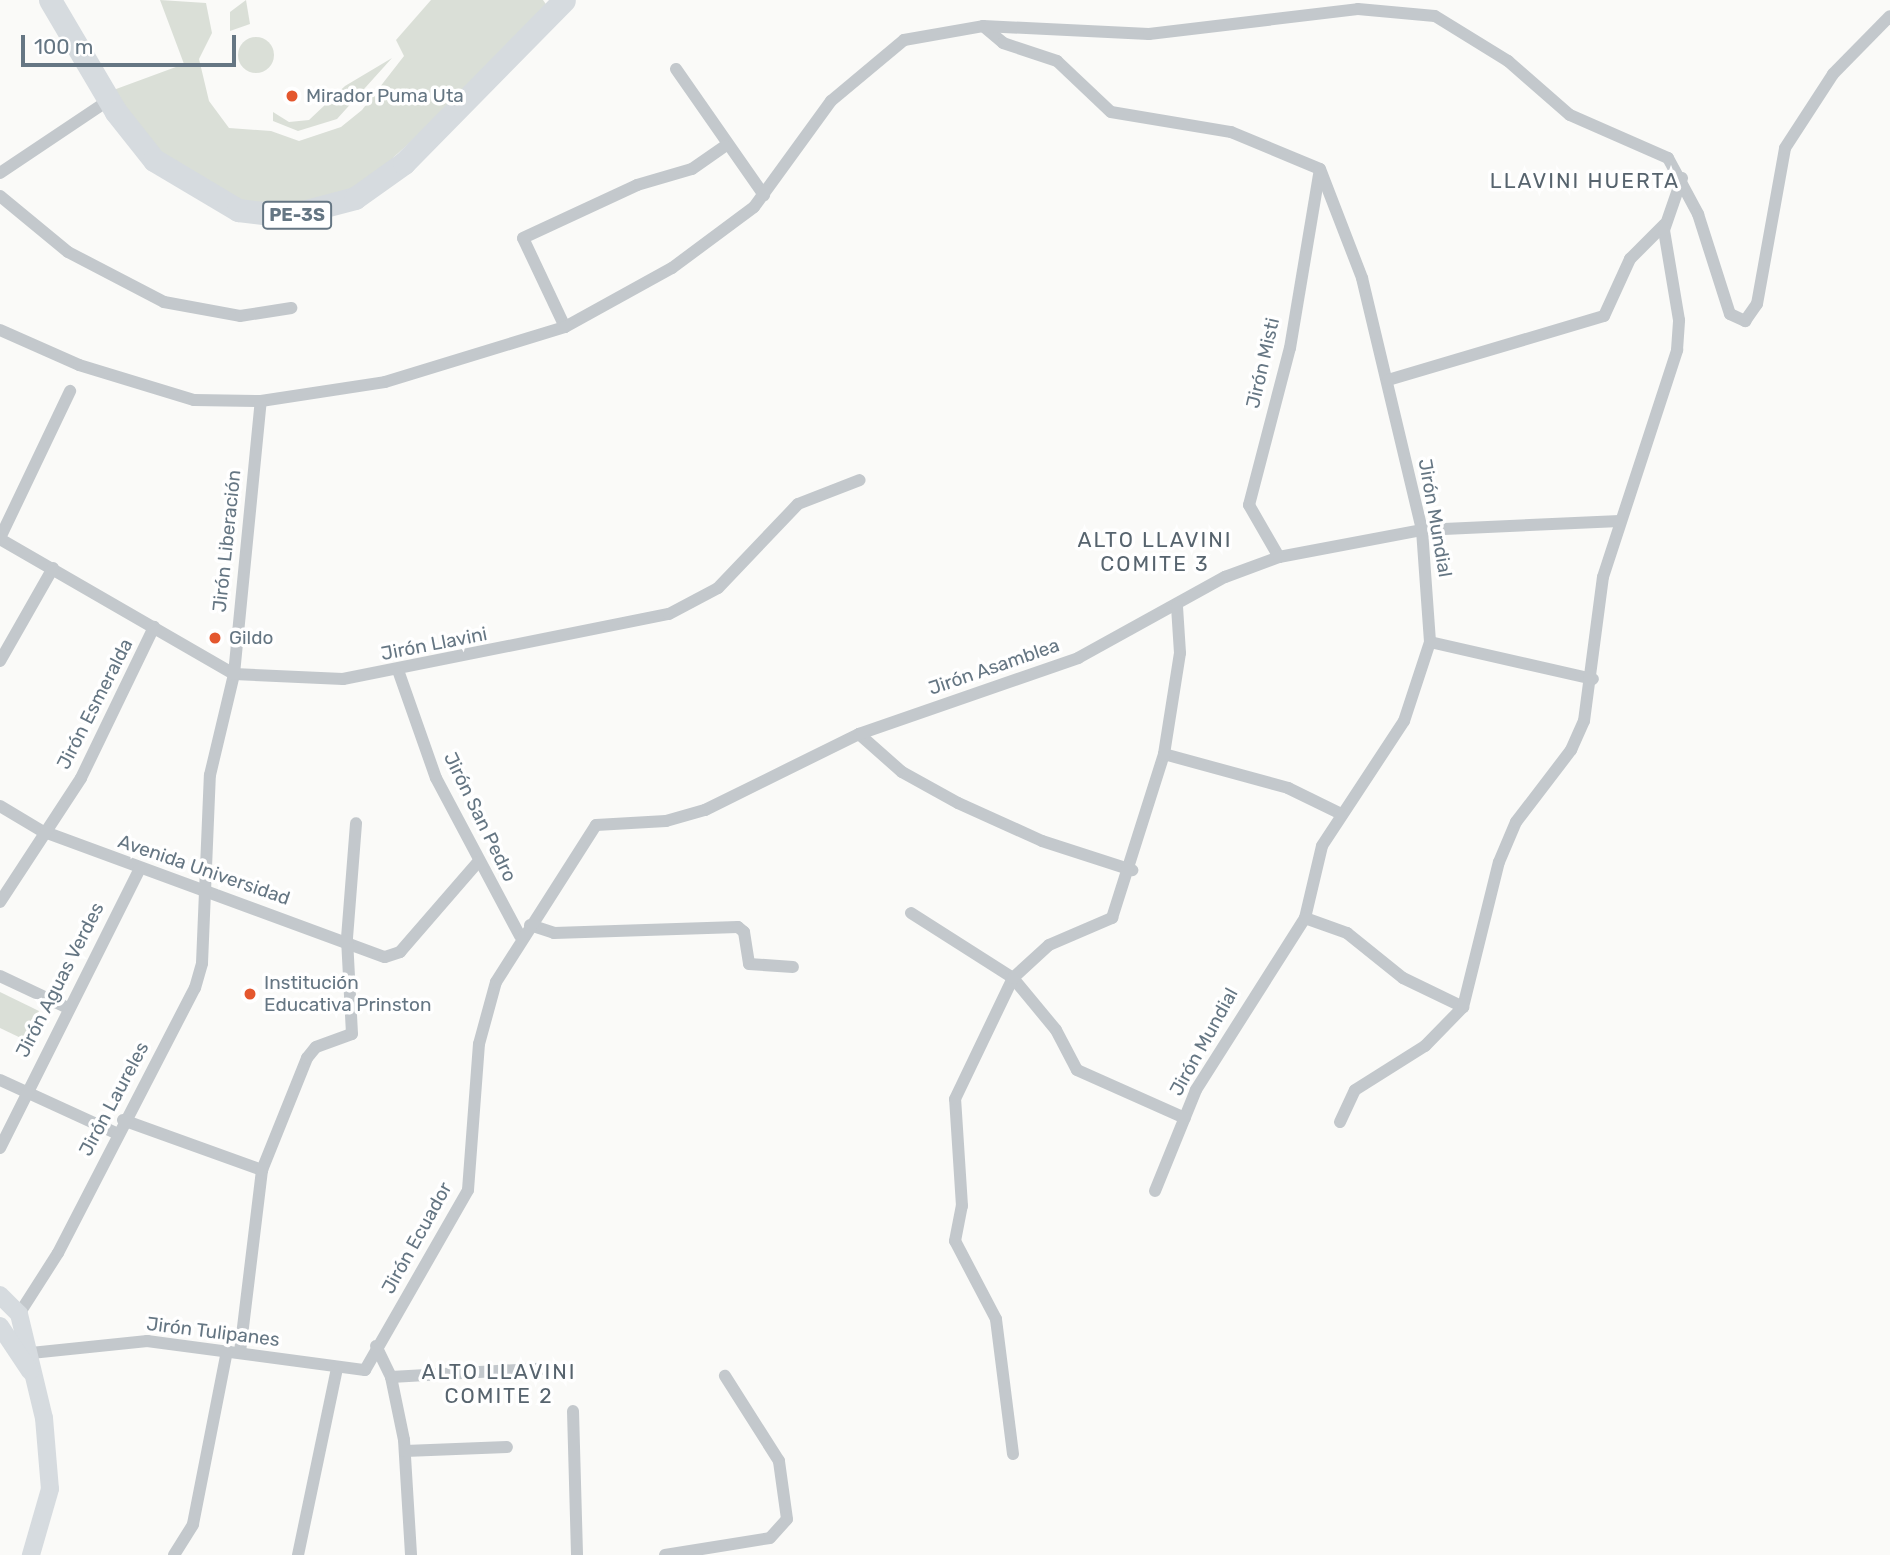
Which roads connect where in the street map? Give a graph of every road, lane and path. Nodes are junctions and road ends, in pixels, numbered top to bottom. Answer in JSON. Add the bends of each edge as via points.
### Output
{"nodes":[{"id":1,"x":50,"y":0,"type":"edge"},
{"id":2,"x":564,"y":0,"type":"edge"},
{"id":3,"x":1890,"y":16,"type":"edge"},
{"id":4,"x":983,"y":26,"type":"junction"},
{"id":5,"x":676,"y":69,"type":"dead end"},
{"id":6,"x":109,"y":100,"type":"junction"},
{"id":7,"x":725,"y":146,"type":"junction"},
{"id":8,"x":1320,"y":169,"type":"junction"},
{"id":9,"x":0,"y":173,"type":"edge"},
{"id":10,"x":1682,"y":178,"type":"junction"},
{"id":11,"x":764,"y":195,"type":"junction"},
{"id":12,"x":0,"y":196,"type":"edge"},
{"id":13,"x":1665,"y":225,"type":"junction"},
{"id":14,"x":291,"y":308,"type":"dead end"},
{"id":15,"x":565,"y":327,"type":"junction"},
{"id":16,"x":0,"y":330,"type":"edge"},
{"id":17,"x":1388,"y":380,"type":"junction"},
{"id":18,"x":69,"y":391,"type":"dead end"},
{"id":19,"x":261,"y":401,"type":"junction"},
{"id":20,"x":860,"y":480,"type":"dead end"},
{"id":21,"x":1620,"y":521,"type":"junction"},
{"id":22,"x":1422,"y":530,"type":"junction"},
{"id":23,"x":0,"y":538,"type":"edge"},
{"id":24,"x":1279,"y":557,"type":"junction"},
{"id":25,"x":53,"y":568,"type":"junction"},
{"id":26,"x":1177,"y":607,"type":"junction"},
{"id":27,"x":154,"y":627,"type":"junction"},
{"id":28,"x":1430,"y":642,"type":"junction"},
{"id":29,"x":0,"y":661,"type":"edge"},
{"id":30,"x":399,"y":673,"type":"junction"},
{"id":31,"x":234,"y":674,"type":"junction"},
{"id":32,"x":1592,"y":679,"type":"junction"},
{"id":33,"x":859,"y":734,"type":"junction"},
{"id":34,"x":1164,"y":754,"type":"junction"},
{"id":35,"x":0,"y":806,"type":"edge"},
{"id":36,"x":1341,"y":814,"type":"junction"},
{"id":37,"x":356,"y":823,"type":"dead end"},
{"id":38,"x":42,"y":831,"type":"junction"},
{"id":39,"x":583,"y":840,"type":"joint"},
{"id":40,"x":478,"y":862,"type":"junction"},
{"id":41,"x":139,"y":869,"type":"junction"},
{"id":42,"x":1132,"y":870,"type":"junction"},
{"id":43,"x":201,"y":891,"type":"junction"},
{"id":44,"x":0,"y":902,"type":"edge"},
{"id":45,"x":911,"y":913,"type":"dead end"},
{"id":46,"x":1305,"y":918,"type":"junction"},
{"id":47,"x":530,"y":925,"type":"junction"},
{"id":48,"x":520,"y":936,"type":"junction"},
{"id":49,"x":346,"y":939,"type":"junction"},
{"id":50,"x":793,"y":967,"type":"dead end"},
{"id":51,"x":0,"y":976,"type":"edge"},
{"id":52,"x":1013,"y":978,"type":"junction"},
{"id":53,"x":66,"y":1007,"type":"junction"},
{"id":54,"x":1463,"y":1007,"type":"junction"},
{"id":55,"x":0,"y":1080,"type":"edge"},
{"id":56,"x":25,"y":1092,"type":"junction"},
{"id":57,"x":1185,"y":1118,"type":"junction"},
{"id":58,"x":123,"y":1120,"type":"junction"},
{"id":59,"x":1340,"y":1122,"type":"dead end"},
{"id":60,"x":116,"y":1133,"type":"junction"},
{"id":61,"x":0,"y":1148,"type":"edge"},
{"id":62,"x":262,"y":1170,"type":"junction"},
{"id":63,"x":1154,"y":1191,"type":"dead end"},
{"id":64,"x":0,"y":1295,"type":"edge"},
{"id":65,"x":19,"y":1314,"type":"junction"},
{"id":66,"x":0,"y":1326,"type":"edge"},
{"id":67,"x":376,"y":1346,"type":"junction"},
{"id":68,"x":234,"y":1351,"type":"junction"},
{"id":69,"x":31,"y":1353,"type":"junction"},
{"id":70,"x":553,"y":1368,"type":"dead end"},
{"id":71,"x":337,"y":1369,"type":"junction"},
{"id":72,"x":725,"y":1376,"type":"dead end"},
{"id":73,"x":391,"y":1377,"type":"junction"},
{"id":74,"x":39,"y":1386,"type":"junction"},
{"id":75,"x":573,"y":1411,"type":"dead end"},
{"id":76,"x":507,"y":1447,"type":"dead end"},
{"id":77,"x":405,"y":1451,"type":"junction"},
{"id":78,"x":1013,"y":1454,"type":"dead end"},
{"id":79,"x":33,"y":1555,"type":"edge"},
{"id":80,"x":174,"y":1555,"type":"edge"},
{"id":81,"x":298,"y":1555,"type":"edge"},
{"id":82,"x":411,"y":1555,"type":"edge"},
{"id":83,"x":577,"y":1555,"type":"edge"},
{"id":84,"x":665,"y":1555,"type":"edge"}],
"edges":[{"from":1,"to":6,"type":"highway","number":"PE-3S"},
{"from":2,"to":6,"type":"highway","number":"PE-3S","via":[[404,163],[355,198],[314,213],[238,210],[186,184],[140,145]]},
{"from":3,"to":10,"type":"street","via":[[1833,74],[1785,148],[1757,304],[1745,321],[1730,314]]},
{"from":4,"to":8,"type":"street","via":[[1003,43],[1057,61],[1111,112],[1231,132]]},
{"from":4,"to":10,"type":"street","via":[[1149,34],[1329,10],[1435,16],[1508,61],[1570,115],[1651,146]]},
{"from":4,"to":11,"type":"street","via":[[904,40],[880,54],[831,101]]},
{"from":5,"to":7,"type":"street"},
{"from":6,"to":9,"type":"street"},
{"from":7,"to":11,"type":"street"},
{"from":7,"to":15,"type":"street","via":[[692,169],[637,185],[523,238]]},
{"from":8,"to":17,"type":"street","name":"Jirón Mundial","via":[[1362,278]]},
{"from":8,"to":24,"type":"street","name":"Jirón Misti","via":[[1290,348],[1250,505]]},
{"from":10,"to":13,"type":"street"},
{"from":11,"to":15,"type":"street","via":[[672,268]]},
{"from":12,"to":14,"type":"street","via":[[68,252],[164,302],[240,316]]},
{"from":13,"to":17,"type":"street","via":[[1630,259],[1604,316]]},
{"from":13,"to":21,"type":"street","via":[[1677,350]]},
{"from":15,"to":19,"type":"street","via":[[385,382]]},
{"from":16,"to":19,"type":"street","via":[[165,395]]},
{"from":17,"to":22,"type":"street","name":"Jirón Mundial"},
{"from":18,"to":23,"type":"street"},
{"from":19,"to":31,"type":"street","name":"Jirón Liberación"},
{"from":20,"to":30,"type":"street","name":"Jirón Llavini","via":[[798,504],[718,588],[669,614]]},
{"from":21,"to":22,"type":"street","name":"Jirón Asamblea"},
{"from":21,"to":32,"type":"street","via":[[1603,577]]},
{"from":22,"to":24,"type":"street","name":"Jirón Asamblea"},
{"from":22,"to":28,"type":"street","name":"Jirón Mundial"},
{"from":23,"to":25,"type":"street","name":"Jirón Llavini"},
{"from":24,"to":26,"type":"street","name":"Jirón Asamblea","via":[[1225,577]]},
{"from":25,"to":27,"type":"street","name":"Jirón Llavini"},
{"from":25,"to":29,"type":"street"},
{"from":26,"to":33,"type":"street","name":"Jirón Asamblea","via":[[1078,658]]},
{"from":26,"to":34,"type":"street","via":[[1180,653]]},
{"from":27,"to":31,"type":"street","name":"Jirón Llavini"},
{"from":27,"to":38,"type":"street","name":"Jirón Esmeralda","via":[[81,778]]},
{"from":28,"to":32,"type":"street"},
{"from":28,"to":36,"type":"street","name":"Jirón Mundial","via":[[1394,743]]},
{"from":30,"to":31,"type":"street","name":"Jirón Llavini","via":[[343,679]]},
{"from":30,"to":40,"type":"street","name":"Jirón San Pedro","via":[[436,778]]},
{"from":31,"to":43,"type":"street","name":"Jirón Liberación","via":[[210,775]]},
{"from":32,"to":54,"type":"street","via":[[1571,750],[1516,822],[1499,862]]},
{"from":33,"to":39,"type":"street","name":"Jirón Asamblea","via":[[705,810],[666,821],[600,823]]},
{"from":33,"to":42,"type":"street","via":[[902,772],[958,803],[1042,841]]},
{"from":34,"to":36,"type":"street","via":[[1288,788]]},
{"from":34,"to":42,"type":"street"},
{"from":35,"to":38,"type":"street","name":"Avenida Universidad"},
{"from":36,"to":46,"type":"street","name":"Jirón Mundial","via":[[1314,866]]},
{"from":37,"to":49,"type":"street"},
{"from":38,"to":41,"type":"street","name":"Avenida Universidad"},
{"from":38,"to":44,"type":"street","name":"Jirón Esmeralda"},
{"from":39,"to":47,"type":"street","name":"Jirón Ecuador"},
{"from":40,"to":48,"type":"street","name":"Jirón San Pedro"},
{"from":40,"to":49,"type":"street","name":"Avenida Universidad","via":[[400,952],[385,957]]},
{"from":41,"to":43,"type":"street","name":"Avenida Universidad"},
{"from":41,"to":53,"type":"street","name":"Jirón Aguas Verdes"},
{"from":42,"to":52,"type":"street","via":[[1109,923],[1049,946]]},
{"from":43,"to":49,"type":"street","name":"Avenida Universidad"},
{"from":43,"to":58,"type":"street","name":"Jirón Laureles","via":[[202,962],[195,988]]},
{"from":45,"to":52,"type":"street"},
{"from":46,"to":54,"type":"street","via":[[1347,933],[1403,978]]},
{"from":46,"to":57,"type":"street","name":"Jirón Mundial","via":[[1271,962]]},
{"from":47,"to":48,"type":"street","name":"Jirón Ecuador"},
{"from":47,"to":50,"type":"street","via":[[554,933],[737,927],[744,932],[749,964]]},
{"from":48,"to":67,"type":"street","name":"Jirón Ecuador","via":[[487,1005],[468,1190]]},
{"from":49,"to":62,"type":"street","via":[[352,1034],[317,1047],[307,1058]]},
{"from":51,"to":53,"type":"street"},
{"from":52,"to":57,"type":"street","via":[[1056,1030],[1077,1070]]},
{"from":52,"to":78,"type":"street","via":[[963,1078],[953,1120],[962,1206],[955,1241],[996,1319]]},
{"from":53,"to":56,"type":"street","name":"Jirón Aguas Verdes"},
{"from":54,"to":59,"type":"street","via":[[1424,1046],[1355,1090]]},
{"from":55,"to":56,"type":"street"},
{"from":56,"to":60,"type":"street"},
{"from":56,"to":61,"type":"street","name":"Jirón Aguas Verdes"},
{"from":57,"to":63,"type":"street","name":"Jirón Mundial"},
{"from":58,"to":60,"type":"street","name":"Jirón Laureles"},
{"from":58,"to":62,"type":"street"},
{"from":60,"to":65,"type":"street","name":"Jirón Laureles","via":[[58,1253]]},
{"from":62,"to":68,"type":"street"},
{"from":64,"to":65,"type":"street"},
{"from":65,"to":69,"type":"street"},
{"from":66,"to":74,"type":"street"},
{"from":67,"to":71,"type":"street","name":"Jirón Tulipanes","via":[[365,1370]]},
{"from":67,"to":73,"type":"street"},
{"from":68,"to":69,"type":"street","name":"Jirón Tulipanes","via":[[147,1342]]},
{"from":68,"to":71,"type":"street","name":"Jirón Tulipanes"},
{"from":68,"to":80,"type":"street","via":[[193,1524]]},
{"from":69,"to":74,"type":"street"},
{"from":70,"to":73,"type":"street"},
{"from":71,"to":81,"type":"street"},
{"from":72,"to":84,"type":"street","via":[[779,1461],[787,1518],[770,1538]]},
{"from":73,"to":77,"type":"street"},
{"from":74,"to":79,"type":"street","via":[[50,1489]]},
{"from":75,"to":83,"type":"street"},
{"from":76,"to":77,"type":"street"},
{"from":77,"to":82,"type":"street"}]}
